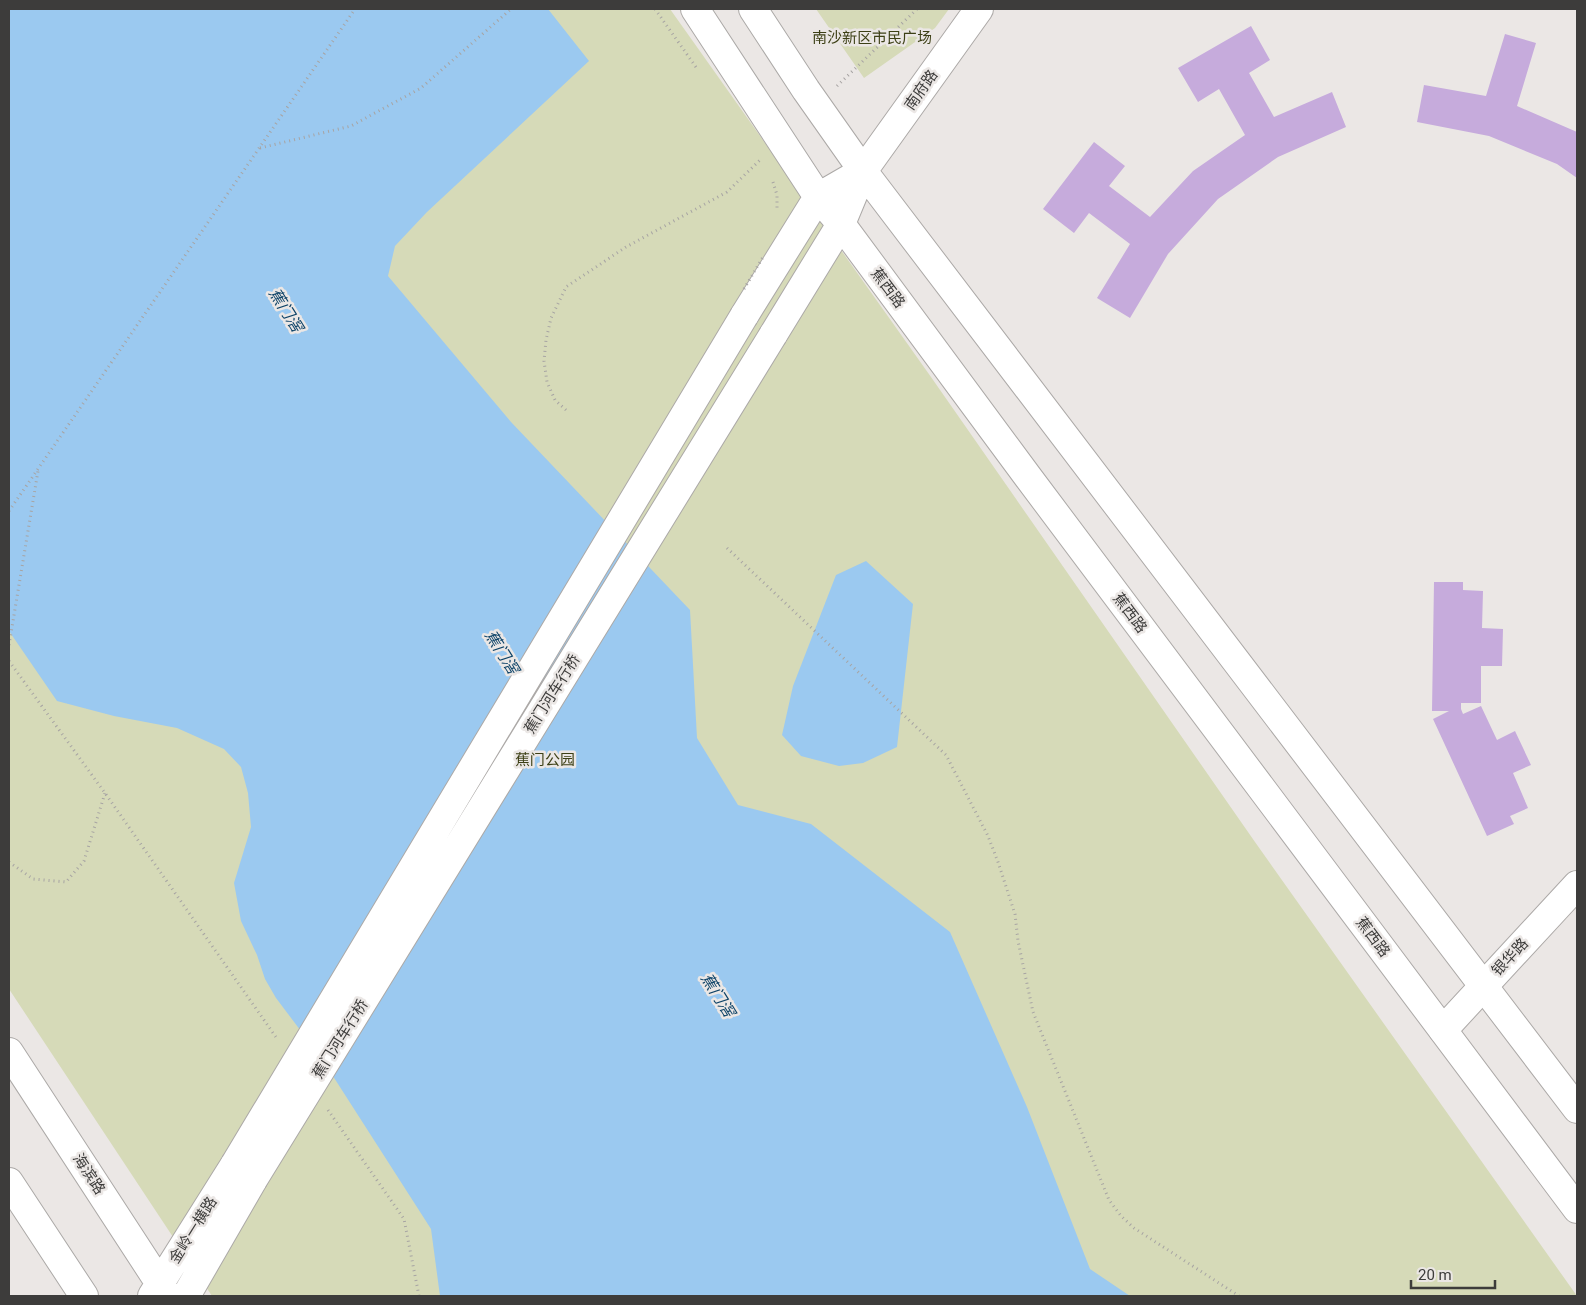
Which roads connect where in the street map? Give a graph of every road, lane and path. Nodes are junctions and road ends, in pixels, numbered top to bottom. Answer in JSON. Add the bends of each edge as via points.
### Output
{"nodes":[{"id":1,"x":355,"y":9,"type":"edge"},
{"id":2,"x":511,"y":9,"type":"edge"},
{"id":3,"x":655,"y":9,"type":"edge"},
{"id":4,"x":695,"y":9,"type":"edge"},
{"id":5,"x":753,"y":9,"type":"edge"},
{"id":6,"x":979,"y":9,"type":"edge"},
{"id":7,"x":700,"y":72,"type":"dead end"},
{"id":8,"x":259,"y":148,"type":"junction"},
{"id":9,"x":761,"y":159,"type":"dead end"},
{"id":10,"x":766,"y":166,"type":"dead end"},
{"id":11,"x":863,"y":171,"type":"junction"},
{"id":12,"x":773,"y":180,"type":"dead end"},
{"id":13,"x":727,"y":192,"type":"dead end"},
{"id":14,"x":818,"y":197,"type":"junction"},
{"id":15,"x":776,"y":210,"type":"dead end"},
{"id":16,"x":841,"y":224,"type":"junction"},
{"id":17,"x":766,"y":250,"type":"dead end"},
{"id":18,"x":763,"y":258,"type":"dead end"},
{"id":19,"x":744,"y":316,"type":"joint"},
{"id":20,"x":772,"y":335,"type":"joint"},
{"id":21,"x":566,"y":410,"type":"dead end"},
{"id":22,"x":38,"y":468,"type":"junction"},
{"id":23,"x":9,"y":511,"type":"edge"},
{"id":24,"x":727,"y":548,"type":"dead end"},
{"id":25,"x":9,"y":645,"type":"edge"},
{"id":26,"x":9,"y":662,"type":"edge"},
{"id":27,"x":106,"y":793,"type":"junction"},
{"id":28,"x":9,"y":862,"type":"edge"},
{"id":29,"x":1577,"y":885,"type":"edge"},
{"id":30,"x":1484,"y":986,"type":"junction"},
{"id":31,"x":1443,"y":1030,"type":"junction"},
{"id":32,"x":280,"y":1042,"type":"dead end"},
{"id":33,"x":9,"y":1052,"type":"edge"},
{"id":34,"x":325,"y":1106,"type":"dead end"},
{"id":35,"x":1577,"y":1109,"type":"edge"},
{"id":36,"x":244,"y":1172,"type":"junction"},
{"id":37,"x":9,"y":1182,"type":"edge"},
{"id":38,"x":1577,"y":1209,"type":"edge"},
{"id":39,"x":160,"y":1292,"type":"edge"},
{"id":40,"x":84,"y":1296,"type":"edge"},
{"id":41,"x":186,"y":1296,"type":"edge"},
{"id":42,"x":419,"y":1296,"type":"edge"},
{"id":43,"x":1239,"y":1296,"type":"edge"}],
"edges":[{"from":1,"to":8,"type":"path"},
{"from":2,"to":8,"type":"path","via":[[421,88],[350,126]]},
{"from":3,"to":7,"type":"path"},
{"from":4,"to":14,"type":"street","name":"蕉西路"},
{"from":5,"to":11,"type":"street"},
{"from":6,"to":11,"type":"street","name":"南府路"},
{"from":8,"to":22,"type":"path"},
{"from":9,"to":10,"type":"path"},
{"from":11,"to":14,"type":"street","name":"南府路"},
{"from":11,"to":16,"type":"street","name":"南府路"},
{"from":11,"to":30,"type":"street"},
{"from":12,"to":15,"type":"path"},
{"from":13,"to":21,"type":"path","via":[[626,247],[566,288],[551,318],[544,361],[547,382],[555,400]]},
{"from":14,"to":16,"type":"street","name":"蕉西路"},
{"from":14,"to":19,"type":"street","name":"南府路"},
{"from":16,"to":20,"type":"street","name":"南府路"},
{"from":16,"to":31,"type":"street","name":"蕉西路"},
{"from":17,"to":18,"type":"path"},
{"from":19,"to":36,"type":"street","name":"蕉门河车行桥","bridge":true},
{"from":20,"to":36,"type":"street","name":"蕉门河车行桥","bridge":true},
{"from":22,"to":23,"type":"path"},
{"from":22,"to":25,"type":"path"},
{"from":24,"to":43,"type":"path","via":[[946,755],[988,836],[1015,914],[1033,1012],[1109,1200],[1134,1228]]},
{"from":26,"to":27,"type":"path"},
{"from":27,"to":28,"type":"path","via":[[84,861],[66,882],[33,879]]},
{"from":27,"to":32,"type":"path"},
{"from":29,"to":30,"type":"street","name":"银华路"},
{"from":30,"to":31,"type":"street","name":"银华路"},
{"from":30,"to":35,"type":"street"},
{"from":31,"to":38,"type":"street","name":"蕉西路"},
{"from":33,"to":39,"type":"street","name":"海滨路"},
{"from":34,"to":42,"type":"path","via":[[404,1219]]},
{"from":36,"to":39,"type":"street","name":"金岭一横路"},
{"from":36,"to":41,"type":"street","name":"金岭一横路"},
{"from":37,"to":40,"type":"street"}]}
